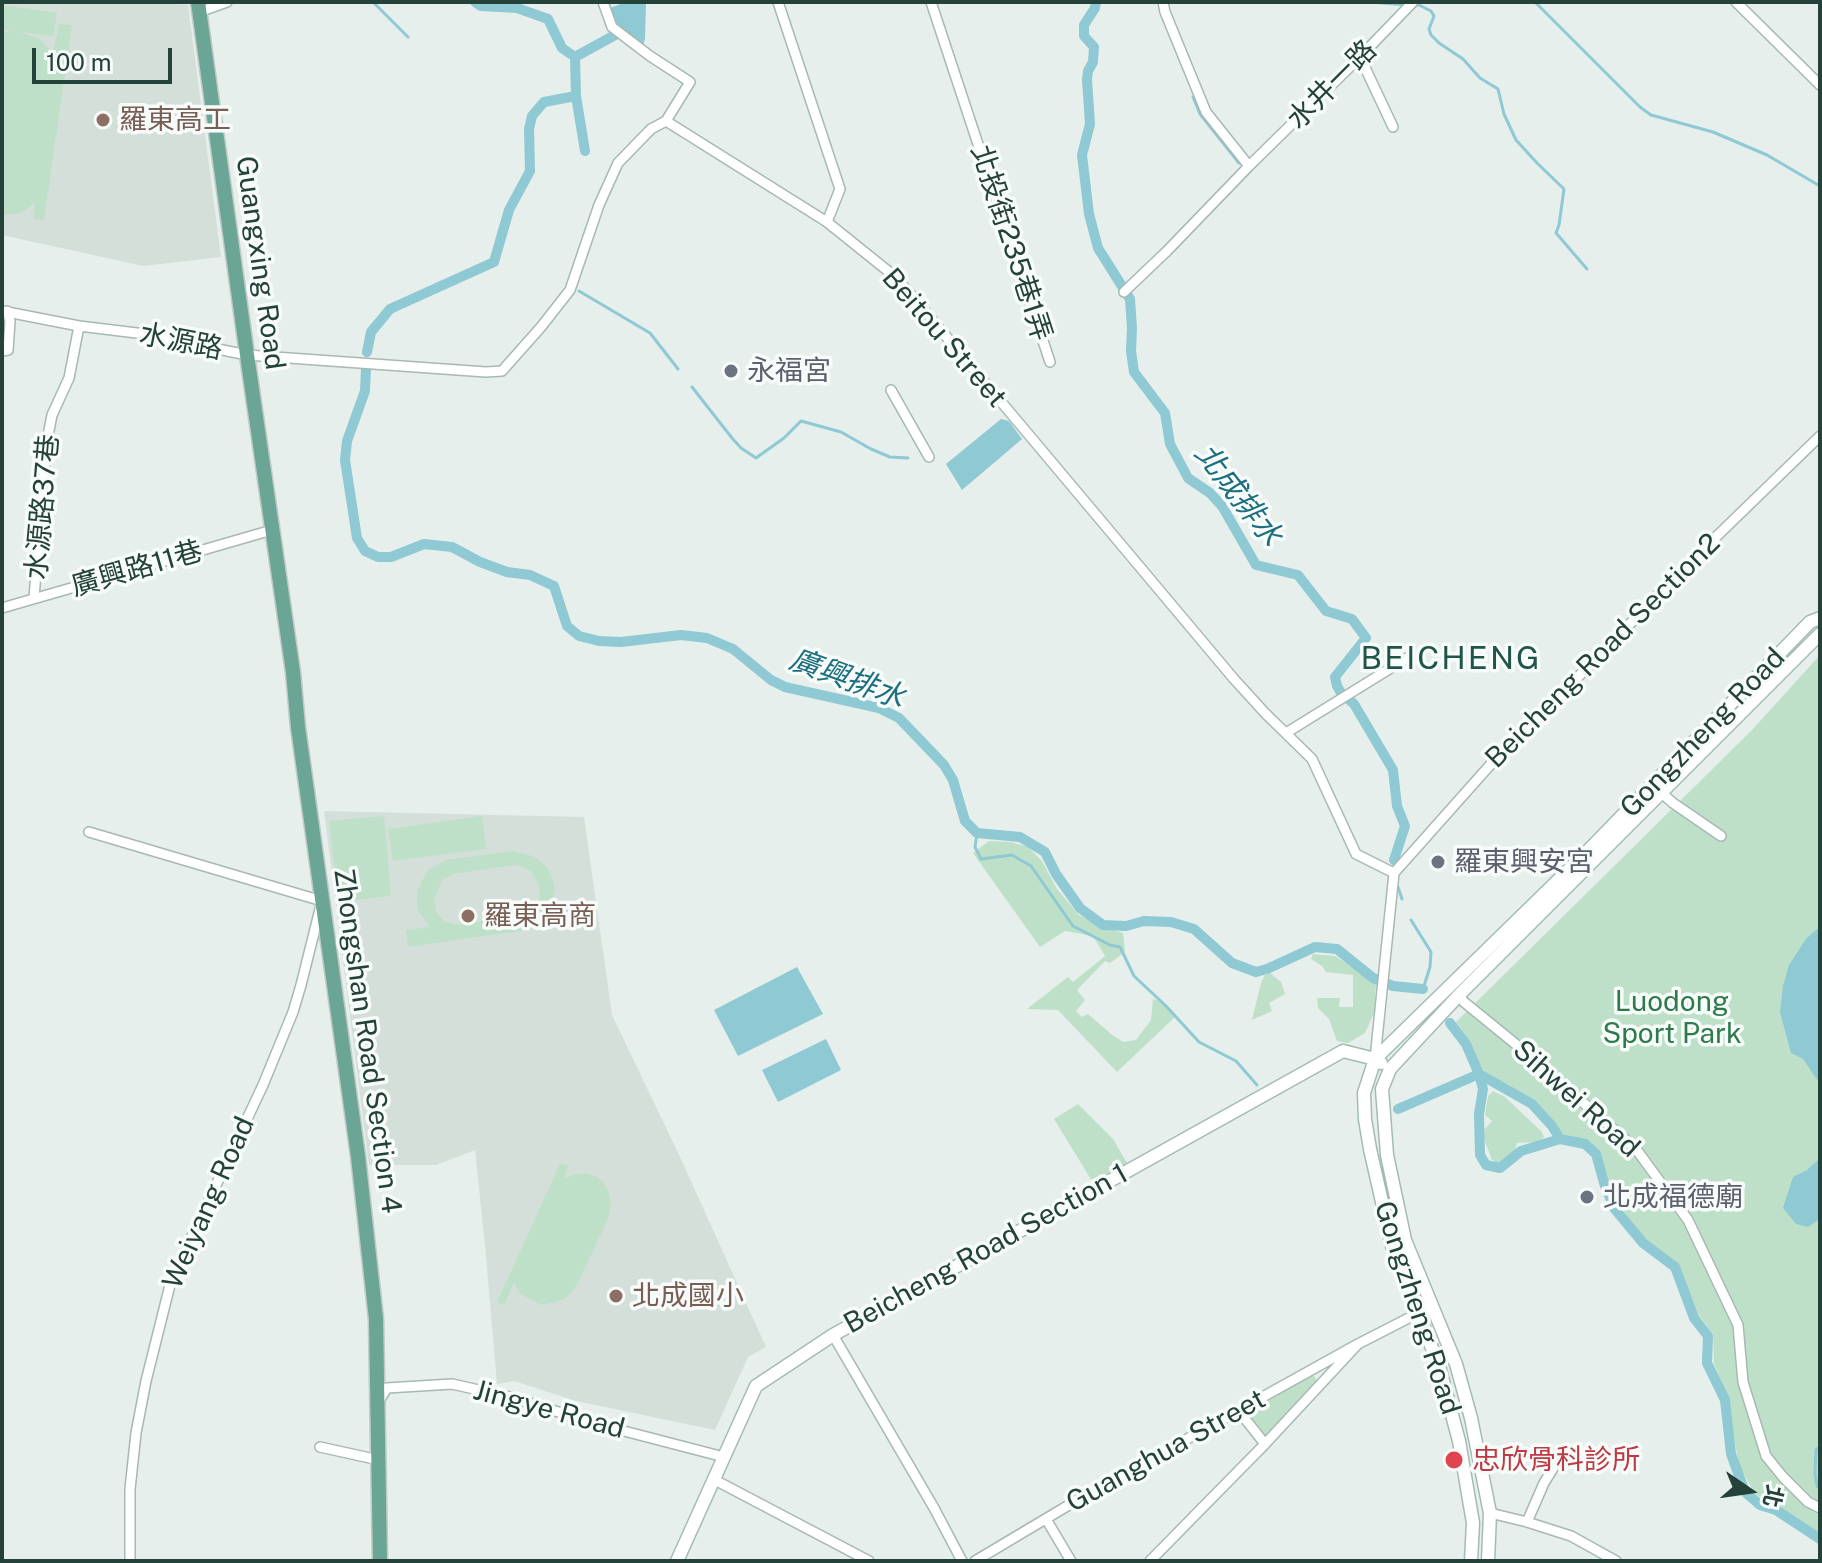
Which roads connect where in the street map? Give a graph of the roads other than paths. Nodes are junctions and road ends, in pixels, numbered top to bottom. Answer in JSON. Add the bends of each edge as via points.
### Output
{"nodes":[{"id":1,"x":227,"y":2,"type":"edge"},
{"id":2,"x":603,"y":2,"type":"edge"},
{"id":3,"x":778,"y":2,"type":"edge"},
{"id":4,"x":931,"y":2,"type":"edge"},
{"id":5,"x":1163,"y":2,"type":"edge"},
{"id":6,"x":1413,"y":2,"type":"edge"},
{"id":7,"x":1736,"y":2,"type":"edge"},
{"id":8,"x":199,"y":7,"type":"edge"},
{"id":9,"x":1360,"y":57,"type":"junction"},
{"id":10,"x":1820,"y":85,"type":"edge"},
{"id":11,"x":666,"y":121,"type":"junction"},
{"id":12,"x":1393,"y":127,"type":"dead end"},
{"id":13,"x":1249,"y":166,"type":"junction"},
{"id":14,"x":827,"y":222,"type":"junction"},
{"id":15,"x":1127,"y":289,"type":"dead end"},
{"id":16,"x":4,"y":311,"type":"edge"},
{"id":17,"x":79,"y":326,"type":"junction"},
{"id":18,"x":2,"y":351,"type":"edge"},
{"id":19,"x":247,"y":355,"type":"junction"},
{"id":20,"x":1050,"y":362,"type":"dead end"},
{"id":21,"x":891,"y":390,"type":"dead end"},
{"id":22,"x":1820,"y":436,"type":"edge"},
{"id":23,"x":929,"y":457,"type":"dead end"},
{"id":24,"x":272,"y":530,"type":"junction"},
{"id":25,"x":34,"y":598,"type":"junction"},
{"id":26,"x":2,"y":608,"type":"edge"},
{"id":27,"x":1820,"y":618,"type":"edge"},
{"id":28,"x":1820,"y":634,"type":"edge"},
{"id":29,"x":1407,"y":658,"type":"dead end"},
{"id":30,"x":1286,"y":733,"type":"junction"},
{"id":31,"x":1656,"y":788,"type":"junction"},
{"id":32,"x":89,"y":832,"type":"dead end"},
{"id":33,"x":1721,"y":836,"type":"dead end"},
{"id":34,"x":1394,"y":873,"type":"junction"},
{"id":35,"x":322,"y":901,"type":"junction"},
{"id":36,"x":1454,"y":990,"type":"junction"},
{"id":37,"x":1375,"y":1059,"type":"junction"},
{"id":38,"x":1390,"y":1069,"type":"junction"},
{"id":39,"x":1432,"y":1306,"type":"junction"},
{"id":40,"x":1419,"y":1314,"type":"junction"},
{"id":41,"x":833,"y":1335,"type":"junction"},
{"id":42,"x":1358,"y":1344,"type":"junction"},
{"id":43,"x":379,"y":1401,"type":"junction"},
{"id":44,"x":1238,"y":1410,"type":"junction"},
{"id":45,"x":1265,"y":1444,"type":"junction"},
{"id":46,"x":320,"y":1447,"type":"dead end"},
{"id":47,"x":1565,"y":1449,"type":"dead end"},
{"id":48,"x":724,"y":1457,"type":"junction"},
{"id":49,"x":379,"y":1460,"type":"junction"},
{"id":50,"x":713,"y":1479,"type":"junction"},
{"id":51,"x":1820,"y":1508,"type":"edge"},
{"id":52,"x":1490,"y":1513,"type":"junction"},
{"id":53,"x":1046,"y":1519,"type":"junction"},
{"id":54,"x":1527,"y":1522,"type":"junction"},
{"id":55,"x":130,"y":1561,"type":"edge"},
{"id":56,"x":380,"y":1561,"type":"edge"},
{"id":57,"x":677,"y":1561,"type":"edge"},
{"id":58,"x":869,"y":1561,"type":"edge"},
{"id":59,"x":962,"y":1561,"type":"edge"},
{"id":60,"x":975,"y":1561,"type":"edge"},
{"id":61,"x":1071,"y":1561,"type":"edge"},
{"id":62,"x":1150,"y":1561,"type":"edge"},
{"id":63,"x":1471,"y":1561,"type":"edge"},
{"id":64,"x":1488,"y":1561,"type":"edge"},
{"id":65,"x":1616,"y":1561,"type":"edge"}],
"edges":[{"from":1,"to":8,"type":"street"},
{"from":2,"to":11,"type":"street","via":[[612,27],[690,82]]},
{"from":3,"to":14,"type":"street","via":[[840,189]]},
{"from":4,"to":20,"type":"street","name":"北投街235巷1弄"},
{"from":5,"to":13,"type":"street","via":[[1206,112]]},
{"from":6,"to":9,"type":"street","name":"水井一路"},
{"from":7,"to":10,"type":"street"},
{"from":8,"to":19,"type":"main road","name":"Guangxing Road"},
{"from":9,"to":12,"type":"street"},
{"from":9,"to":13,"type":"street","name":"水井一路"},
{"from":11,"to":14,"type":"street","name":"Beitou Street"},
{"from":11,"to":19,"type":"street","name":"水源路","via":[[618,163],[570,290],[502,371]]},
{"from":13,"to":15,"type":"street","name":"水井一路"},
{"from":14,"to":30,"type":"street","name":"Beitou Street","via":[[908,291],[1234,679]]},
{"from":16,"to":17,"type":"street","name":"水源路"},
{"from":16,"to":18,"type":"street","via":[[10,321],[8,350]]},
{"from":17,"to":19,"type":"street","name":"水源路"},
{"from":17,"to":25,"type":"street","name":"水源路37巷","via":[[69,378],[52,415],[46,446]]},
{"from":19,"to":24,"type":"main road","name":"Guangxing Road"},
{"from":21,"to":23,"type":"street"},
{"from":22,"to":34,"type":"street","name":"Beicheng Road Section2","via":[[1491,764]]},
{"from":24,"to":25,"type":"street","name":"廣興路11巷"},
{"from":24,"to":35,"type":"main road","name":"Zhongshan Road Section 4"},
{"from":25,"to":26,"type":"street","name":"廣興路11巷"},
{"from":27,"to":31,"type":"street","name":"Gongzheng Road","via":[[1810,622]]},
{"from":28,"to":31,"type":"street","name":"Gongzheng Road"},
{"from":29,"to":30,"type":"street"},
{"from":30,"to":34,"type":"street","name":"Beitou Street","via":[[1312,759],[1356,854]]},
{"from":31,"to":33,"type":"street"},
{"from":31,"to":36,"type":"street","name":"Gongzheng Road"},
{"from":32,"to":35,"type":"street"},
{"from":34,"to":37,"type":"street"},
{"from":35,"to":43,"type":"main road","name":"Zhongshan Road Section 4","via":[[358,1156],[376,1319]]},
{"from":35,"to":55,"type":"street","name":"Weiyang Road","via":[[293,1012],[171,1281],[136,1433]]},
{"from":36,"to":37,"type":"street","name":"Gongzheng Road"},
{"from":36,"to":38,"type":"street","name":"Gongzheng Road"},
{"from":36,"to":51,"type":"street","name":"Sihwei Road","via":[[1636,1149],[1688,1220],[1738,1325],[1743,1382],[1766,1456],[1808,1502]]},
{"from":37,"to":38,"type":"street","name":"Beicheng Road Section 1"},
{"from":37,"to":40,"type":"street","name":"Gongzheng Road","via":[[1364,1093],[1365,1119],[1392,1246]]},
{"from":37,"to":41,"type":"street","name":"Beicheng Road Section 1","via":[[1343,1051]]},
{"from":38,"to":39,"type":"street","name":"Gongzheng Road","via":[[1382,1089],[1387,1155],[1405,1240]]},
{"from":39,"to":40,"type":"street","name":"Guanghua Street"},
{"from":39,"to":52,"type":"street","name":"Gongzheng Road","via":[[1456,1364]]},
{"from":40,"to":42,"type":"street","name":"Guanghua Street"},
{"from":40,"to":63,"type":"street","name":"Gongzheng Road","via":[[1459,1441],[1473,1523]]},
{"from":41,"to":48,"type":"street","name":"Beicheng Road Section 1","via":[[756,1386]]},
{"from":41,"to":59,"type":"street"},
{"from":42,"to":44,"type":"street","name":"Guanghua Street"},
{"from":42,"to":45,"type":"street"},
{"from":43,"to":48,"type":"street","name":"Jingye Road","via":[[387,1388],[452,1384]]},
{"from":43,"to":49,"type":"main road","name":"Zhongshan Road Section 4"},
{"from":44,"to":45,"type":"street"},
{"from":44,"to":53,"type":"street","name":"Guanghua Street"},
{"from":45,"to":62,"type":"street"},
{"from":46,"to":49,"type":"street"},
{"from":47,"to":54,"type":"street"},
{"from":48,"to":50,"type":"street","name":"Beicheng Road Section 1"},
{"from":49,"to":56,"type":"main road","name":"Zhongshan Road Section 4"},
{"from":50,"to":57,"type":"street","name":"Beicheng Road Section 1"},
{"from":50,"to":58,"type":"street"},
{"from":52,"to":54,"type":"street"},
{"from":52,"to":64,"type":"street","name":"Gongzheng Road"},
{"from":53,"to":60,"type":"street","name":"Guanghua Street"},
{"from":53,"to":61,"type":"street"},
{"from":54,"to":65,"type":"street","via":[[1571,1536]]}]}
